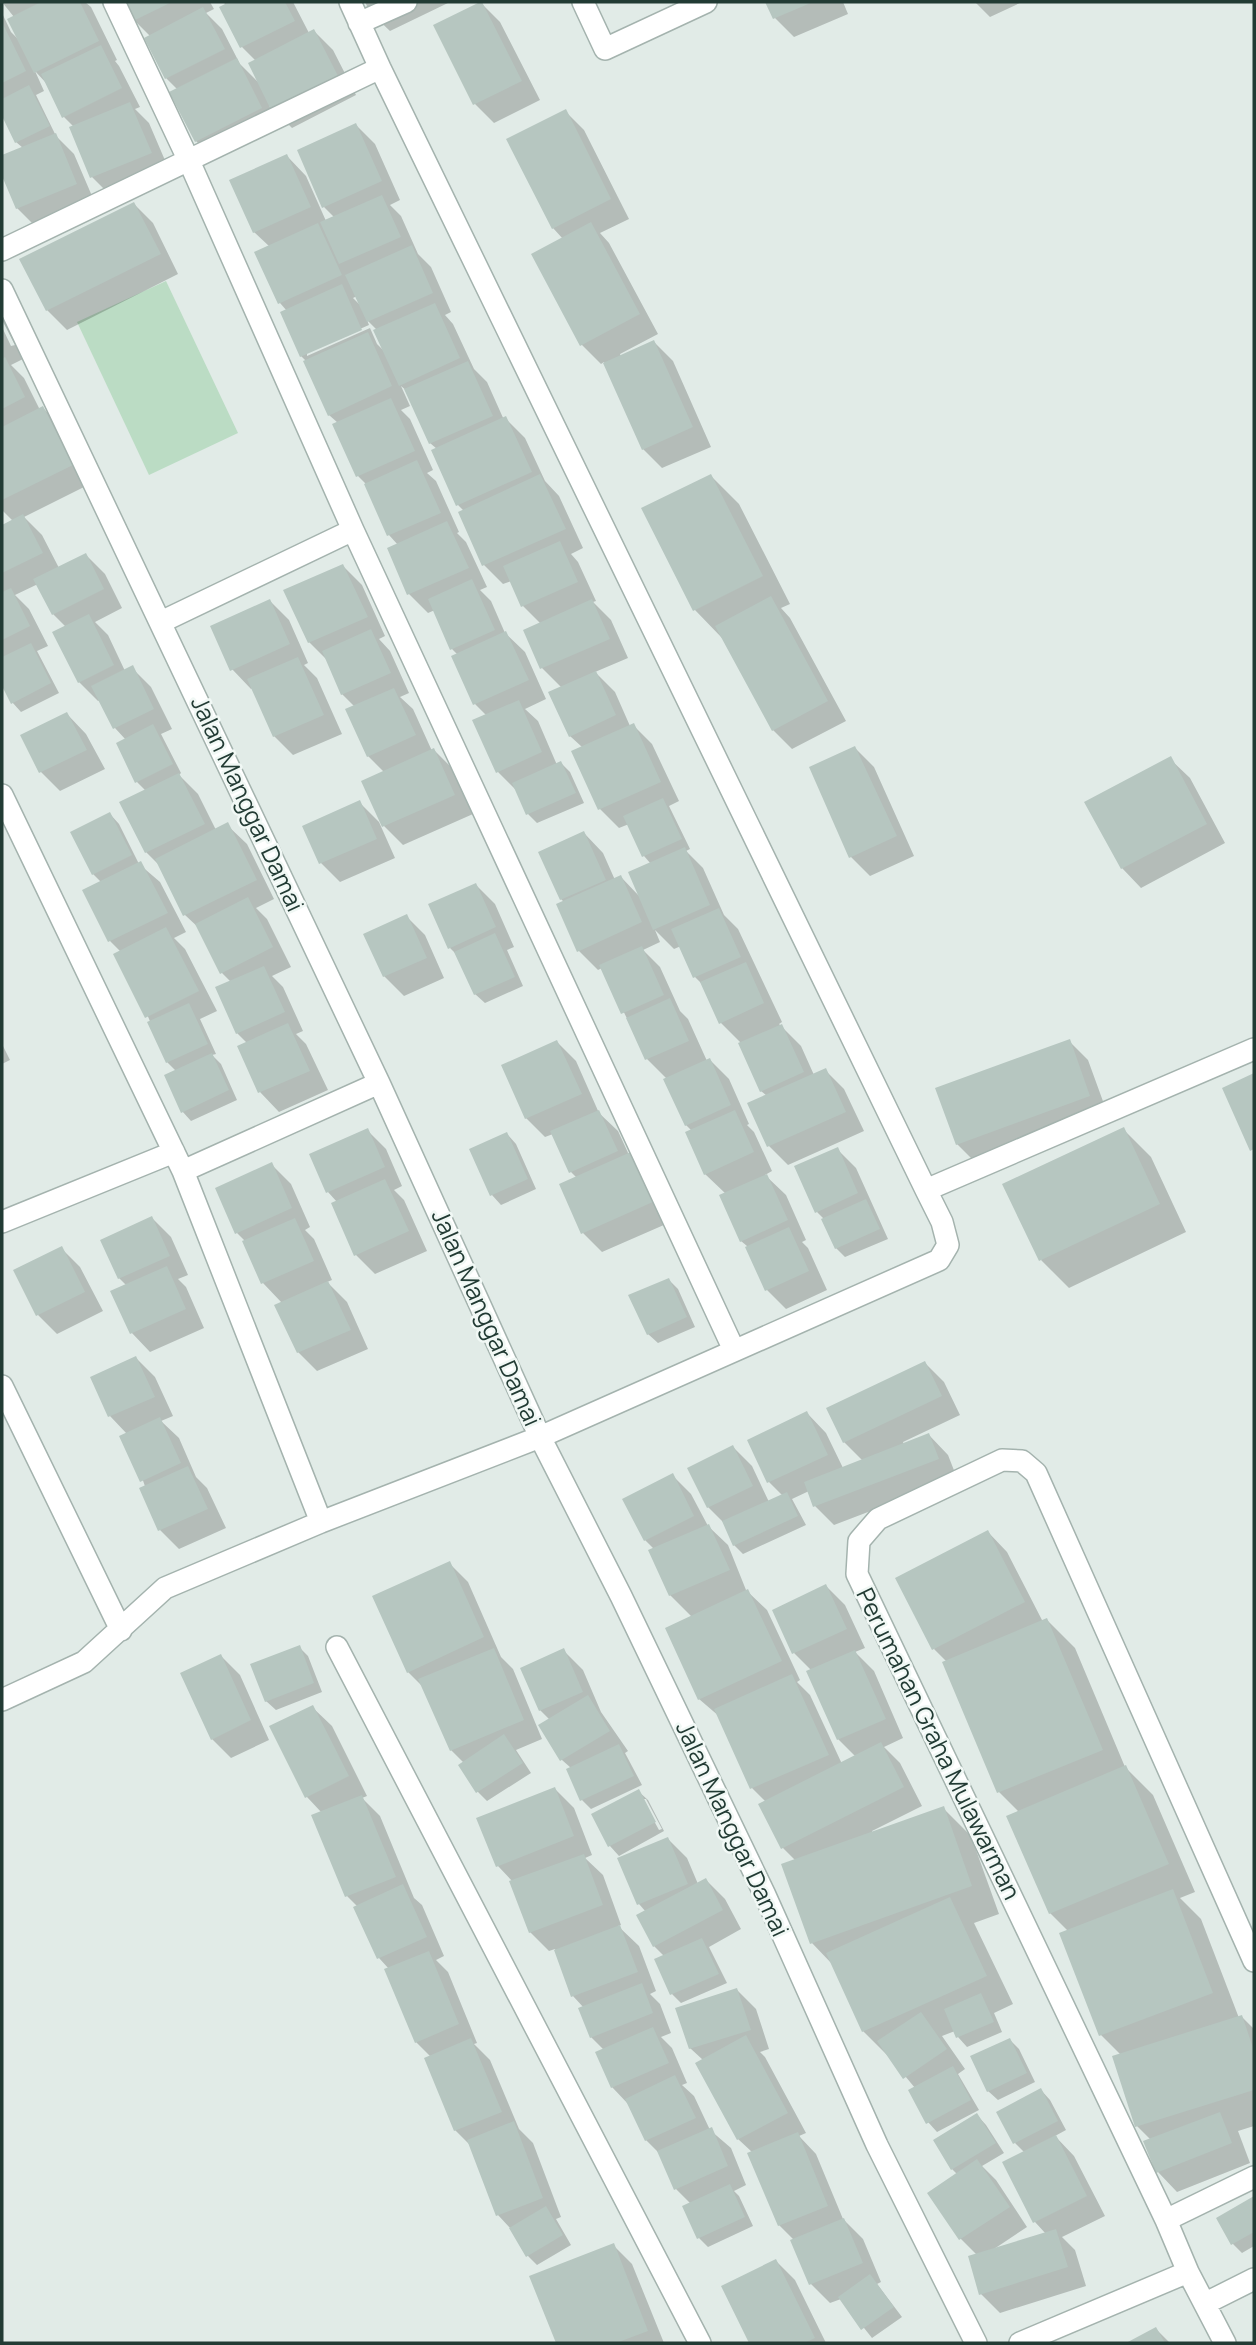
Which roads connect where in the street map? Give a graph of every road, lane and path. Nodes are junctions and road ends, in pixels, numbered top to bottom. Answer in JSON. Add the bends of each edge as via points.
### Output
{"nodes":[{"id":1,"x":114,"y":2,"type":"edge"},
{"id":2,"x":350,"y":2,"type":"edge"},
{"id":3,"x":405,"y":2,"type":"edge"},
{"id":4,"x":583,"y":2,"type":"edge"},
{"id":5,"x":706,"y":2,"type":"edge"},
{"id":6,"x":359,"y":23,"type":"junction"},
{"id":7,"x":380,"y":68,"type":"junction"},
{"id":8,"x":189,"y":161,"type":"junction"},
{"id":9,"x":2,"y":250,"type":"edge"},
{"id":10,"x":2,"y":290,"type":"edge"},
{"id":11,"x":354,"y":530,"type":"junction"},
{"id":12,"x":161,"y":622,"type":"junction"},
{"id":13,"x":2,"y":794,"type":"edge"},
{"id":14,"x":1254,"y":1049,"type":"edge"},
{"id":15,"x":379,"y":1083,"type":"junction"},
{"id":16,"x":179,"y":1162,"type":"junction"},
{"id":17,"x":926,"y":1190,"type":"junction"},
{"id":18,"x":2,"y":1222,"type":"edge"},
{"id":19,"x":734,"y":1350,"type":"junction"},
{"id":20,"x":2,"y":1386,"type":"edge"},
{"id":21,"x":540,"y":1437,"type":"junction"},
{"id":22,"x":321,"y":1522,"type":"junction"},
{"id":23,"x":121,"y":1630,"type":"junction"},
{"id":24,"x":337,"y":1647,"type":"dead end"},
{"id":25,"x":2,"y":1700,"type":"edge"},
{"id":26,"x":1254,"y":1961,"type":"edge"},
{"id":27,"x":1254,"y":2177,"type":"edge"},
{"id":28,"x":1166,"y":2220,"type":"junction"},
{"id":29,"x":1188,"y":2272,"type":"junction"},
{"id":30,"x":1254,"y":2279,"type":"edge"},
{"id":31,"x":1206,"y":2303,"type":"junction"},
{"id":32,"x":699,"y":2343,"type":"edge"},
{"id":33,"x":976,"y":2343,"type":"edge"},
{"id":34,"x":1020,"y":2343,"type":"edge"},
{"id":35,"x":1225,"y":2343,"type":"edge"}],
"edges":[{"from":1,"to":8,"type":"street"},
{"from":2,"to":6,"type":"street"},
{"from":3,"to":6,"type":"street"},
{"from":4,"to":5,"type":"street","via":[[605,49]]},
{"from":6,"to":7,"type":"street"},
{"from":7,"to":8,"type":"street"},
{"from":7,"to":17,"type":"street"},
{"from":8,"to":9,"type":"street"},
{"from":8,"to":11,"type":"street"},
{"from":10,"to":12,"type":"street","name":"Jalan Manggar Damai"},
{"from":11,"to":12,"type":"street"},
{"from":11,"to":19,"type":"street"},
{"from":12,"to":15,"type":"street","name":"Jalan Manggar Damai"},
{"from":13,"to":16,"type":"street"},
{"from":14,"to":17,"type":"street"},
{"from":15,"to":16,"type":"street"},
{"from":15,"to":21,"type":"street","name":"Jalan Manggar Damai"},
{"from":16,"to":18,"type":"street"},
{"from":16,"to":22,"type":"street"},
{"from":17,"to":19,"type":"street","via":[[948,1245],[939,1260]]},
{"from":19,"to":21,"type":"street"},
{"from":20,"to":23,"type":"street"},
{"from":21,"to":22,"type":"street"},
{"from":21,"to":33,"type":"street","name":"Jalan Manggar Damai","via":[[764,1893],[877,2145]]},
{"from":22,"to":23,"type":"street","via":[[165,1588]]},
{"from":23,"to":25,"type":"street","via":[[84,1662]]},
{"from":24,"to":32,"type":"street"},
{"from":26,"to":28,"type":"street","name":"Perumahan Graha Mulawarman","via":[[1036,1473],[1021,1461],[1002,1460],[878,1518],[859,1541],[857,1574]]},
{"from":27,"to":28,"type":"street"},
{"from":28,"to":29,"type":"street","name":"Perumahan Graha Mulawarman"},
{"from":29,"to":31,"type":"street","name":"Perumahan Graha Mulawarman"},
{"from":29,"to":34,"type":"street"},
{"from":30,"to":31,"type":"street"},
{"from":31,"to":35,"type":"street","name":"Perumahan Graha Mulawarman"}]}
